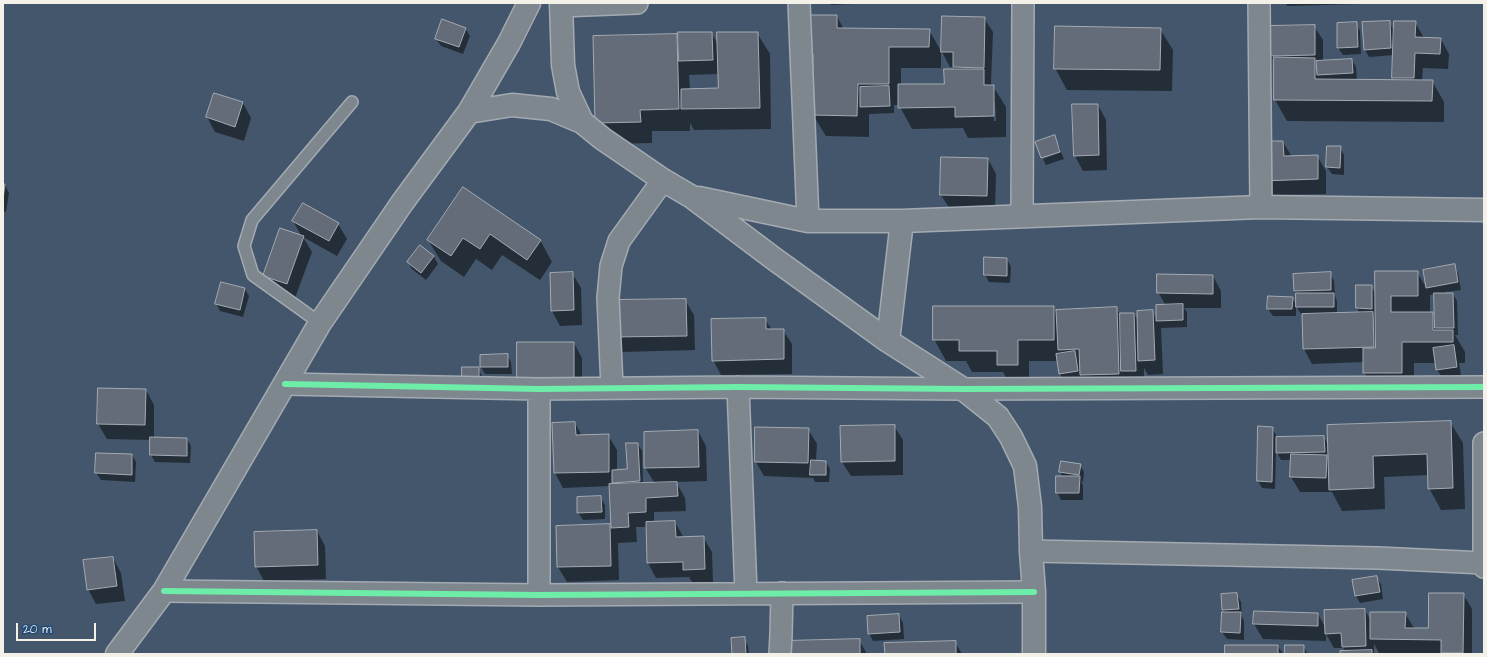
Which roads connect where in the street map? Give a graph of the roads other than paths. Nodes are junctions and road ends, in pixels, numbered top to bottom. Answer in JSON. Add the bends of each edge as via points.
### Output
{"nodes":[{"id":1,"x":529,"y":3,"type":"edge"},
{"id":2,"x":637,"y":3,"type":"edge"},
{"id":3,"x":800,"y":3,"type":"edge"},
{"id":4,"x":1023,"y":3,"type":"edge"},
{"id":5,"x":1259,"y":3,"type":"edge"},
{"id":6,"x":561,"y":5,"type":"edge"},
{"id":7,"x":352,"y":102,"type":"dead end"},
{"id":8,"x":469,"y":112,"type":"junction"},
{"id":9,"x":582,"y":122,"type":"junction"},
{"id":10,"x":663,"y":180,"type":"junction"},
{"id":11,"x":692,"y":197,"type":"junction"},
{"id":12,"x":1261,"y":207,"type":"junction"},
{"id":13,"x":1484,"y":210,"type":"edge"},
{"id":14,"x":1022,"y":216,"type":"junction"},
{"id":15,"x":808,"y":221,"type":"junction"},
{"id":16,"x":902,"y":221,"type":"junction"},
{"id":17,"x":320,"y":323,"type":"junction"},
{"id":18,"x":888,"y":341,"type":"junction"},
{"id":19,"x":285,"y":384,"type":"junction"},
{"id":20,"x":612,"y":387,"type":"junction"},
{"id":21,"x":738,"y":387,"type":"junction"},
{"id":22,"x":1484,"y":387,"type":"edge"},
{"id":23,"x":539,"y":389,"type":"junction"},
{"id":24,"x":963,"y":389,"type":"junction"},
{"id":25,"x":1484,"y":443,"type":"edge"},
{"id":26,"x":1031,"y":551,"type":"junction"},
{"id":27,"x":1484,"y":563,"type":"edge"},
{"id":28,"x":1484,"y":567,"type":"edge"},
{"id":29,"x":164,"y":591,"type":"junction"},
{"id":30,"x":1034,"y":592,"type":"junction"},
{"id":31,"x":746,"y":593,"type":"junction"},
{"id":32,"x":782,"y":593,"type":"junction"},
{"id":33,"x":539,"y":595,"type":"junction"},
{"id":34,"x":117,"y":654,"type":"edge"},
{"id":35,"x":780,"y":654,"type":"edge"},
{"id":36,"x":1034,"y":654,"type":"edge"}],
"edges":[{"from":1,"to":8,"type":"main road"},
{"from":2,"to":6,"type":"street"},
{"from":3,"to":15,"type":"street"},
{"from":4,"to":14,"type":"street"},
{"from":5,"to":12,"type":"street"},
{"from":6,"to":9,"type":"main road","via":[[563,65],[568,92]]},
{"from":7,"to":17,"type":"lane","via":[[252,220],[244,246],[253,275]]},
{"from":8,"to":9,"type":"main road","via":[[512,105],[551,110]]},
{"from":8,"to":17,"type":"main road","via":[[402,203]]},
{"from":9,"to":10,"type":"main road"},
{"from":10,"to":11,"type":"main road"},
{"from":10,"to":20,"type":"street","via":[[619,241],[611,266],[608,298]]},
{"from":11,"to":15,"type":"main road"},
{"from":11,"to":18,"type":"main road"},
{"from":12,"to":13,"type":"main road"},
{"from":12,"to":14,"type":"main road"},
{"from":14,"to":16,"type":"main road"},
{"from":15,"to":16,"type":"main road"},
{"from":16,"to":18,"type":"main road"},
{"from":17,"to":19,"type":"main road"},
{"from":18,"to":24,"type":"main road"},
{"from":19,"to":23,"type":"street"},
{"from":19,"to":29,"type":"main road"},
{"from":20,"to":21,"type":"street"},
{"from":20,"to":23,"type":"street"},
{"from":21,"to":24,"type":"street"},
{"from":21,"to":31,"type":"street"},
{"from":22,"to":24,"type":"street"},
{"from":23,"to":33,"type":"street"},
{"from":24,"to":26,"type":"main road","via":[[998,417],[1025,466],[1030,507]]},
{"from":25,"to":27,"type":"street"},
{"from":26,"to":27,"type":"street","via":[[1347,557]]},
{"from":26,"to":30,"type":"main road"},
{"from":27,"to":28,"type":"street"},
{"from":29,"to":33,"type":"street"},
{"from":29,"to":34,"type":"main road"},
{"from":30,"to":32,"type":"street"},
{"from":30,"to":36,"type":"main road"},
{"from":31,"to":32,"type":"street"},
{"from":31,"to":33,"type":"street"},
{"from":32,"to":35,"type":"street"}]}
